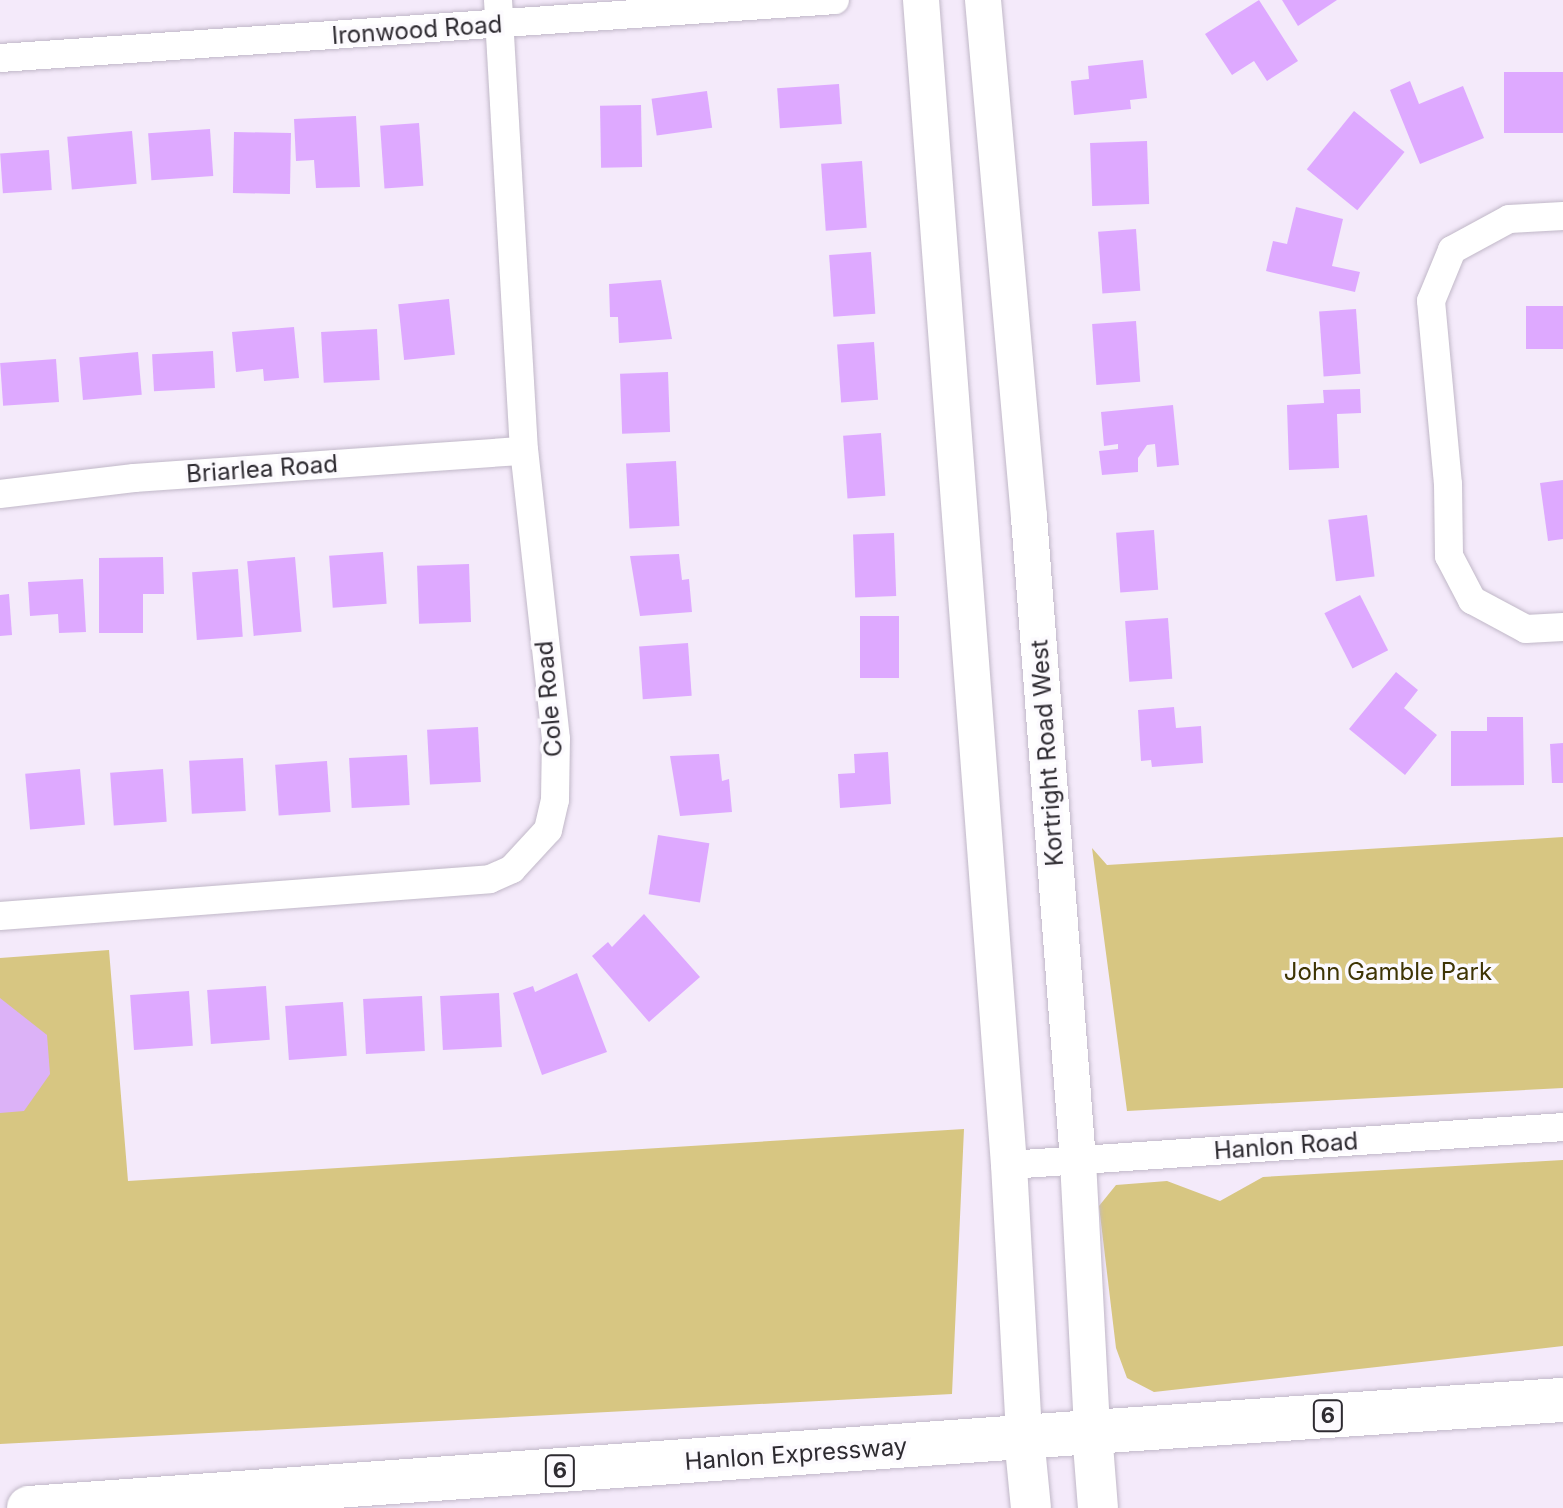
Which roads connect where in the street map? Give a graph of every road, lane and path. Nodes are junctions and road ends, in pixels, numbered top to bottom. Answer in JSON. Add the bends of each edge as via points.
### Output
{"nodes":[{"id":1,"x":835,"y":0,"type":"edge"},
{"id":2,"x":921,"y":0,"type":"edge"},
{"id":3,"x":983,"y":0,"type":"edge"},
{"id":4,"x":500,"y":12,"type":"edge"},
{"id":5,"x":0,"y":58,"type":"edge"},
{"id":6,"x":1563,"y":216,"type":"edge"},
{"id":7,"x":524,"y":451,"type":"junction"},
{"id":8,"x":0,"y":494,"type":"edge"},
{"id":9,"x":1563,"y":627,"type":"edge"},
{"id":10,"x":0,"y":916,"type":"edge"},
{"id":11,"x":1563,"y":1127,"type":"edge"},
{"id":12,"x":1078,"y":1161,"type":"junction"},
{"id":13,"x":1009,"y":1165,"type":"junction"},
{"id":14,"x":1563,"y":1400,"type":"edge"},
{"id":15,"x":1092,"y":1432,"type":"junction"},
{"id":16,"x":1024,"y":1437,"type":"junction"},
{"id":17,"x":29,"y":1508,"type":"edge"},
{"id":18,"x":1031,"y":1508,"type":"edge"},
{"id":19,"x":1098,"y":1508,"type":"edge"}],
"edges":[{"from":1,"to":4,"type":"street","name":"Ironwood Road"},
{"from":2,"to":13,"type":"street"},
{"from":3,"to":12,"type":"street","name":"Kortright Road West"},
{"from":4,"to":5,"type":"street","name":"Ironwood Road"},
{"from":4,"to":7,"type":"street","name":"Cole Road"},
{"from":6,"to":9,"type":"street","via":[[1509,219],[1452,250],[1431,301],[1448,484],[1449,556],[1472,600],[1526,629]]},
{"from":7,"to":8,"type":"street","name":"Briarlea Road","via":[[134,478]]},
{"from":7,"to":10,"type":"street","name":"Cole Road","via":[[556,739],[555,800],[548,830],[532,851],[490,879]]},
{"from":11,"to":12,"type":"street","name":"Hanlon Road"},
{"from":12,"to":13,"type":"street","name":"Hanlon Road"},
{"from":12,"to":15,"type":"street","name":"Kortright Road West"},
{"from":13,"to":16,"type":"street"},
{"from":14,"to":15,"type":"highway","name":"Hanlon Expressway","number":"6"},
{"from":15,"to":16,"type":"highway","name":"Hanlon Expressway","number":"6"},
{"from":15,"to":19,"type":"main road","name":"Kortright Road West"},
{"from":16,"to":17,"type":"highway","name":"Hanlon Expressway","number":"6"},
{"from":16,"to":18,"type":"main road"}]}
